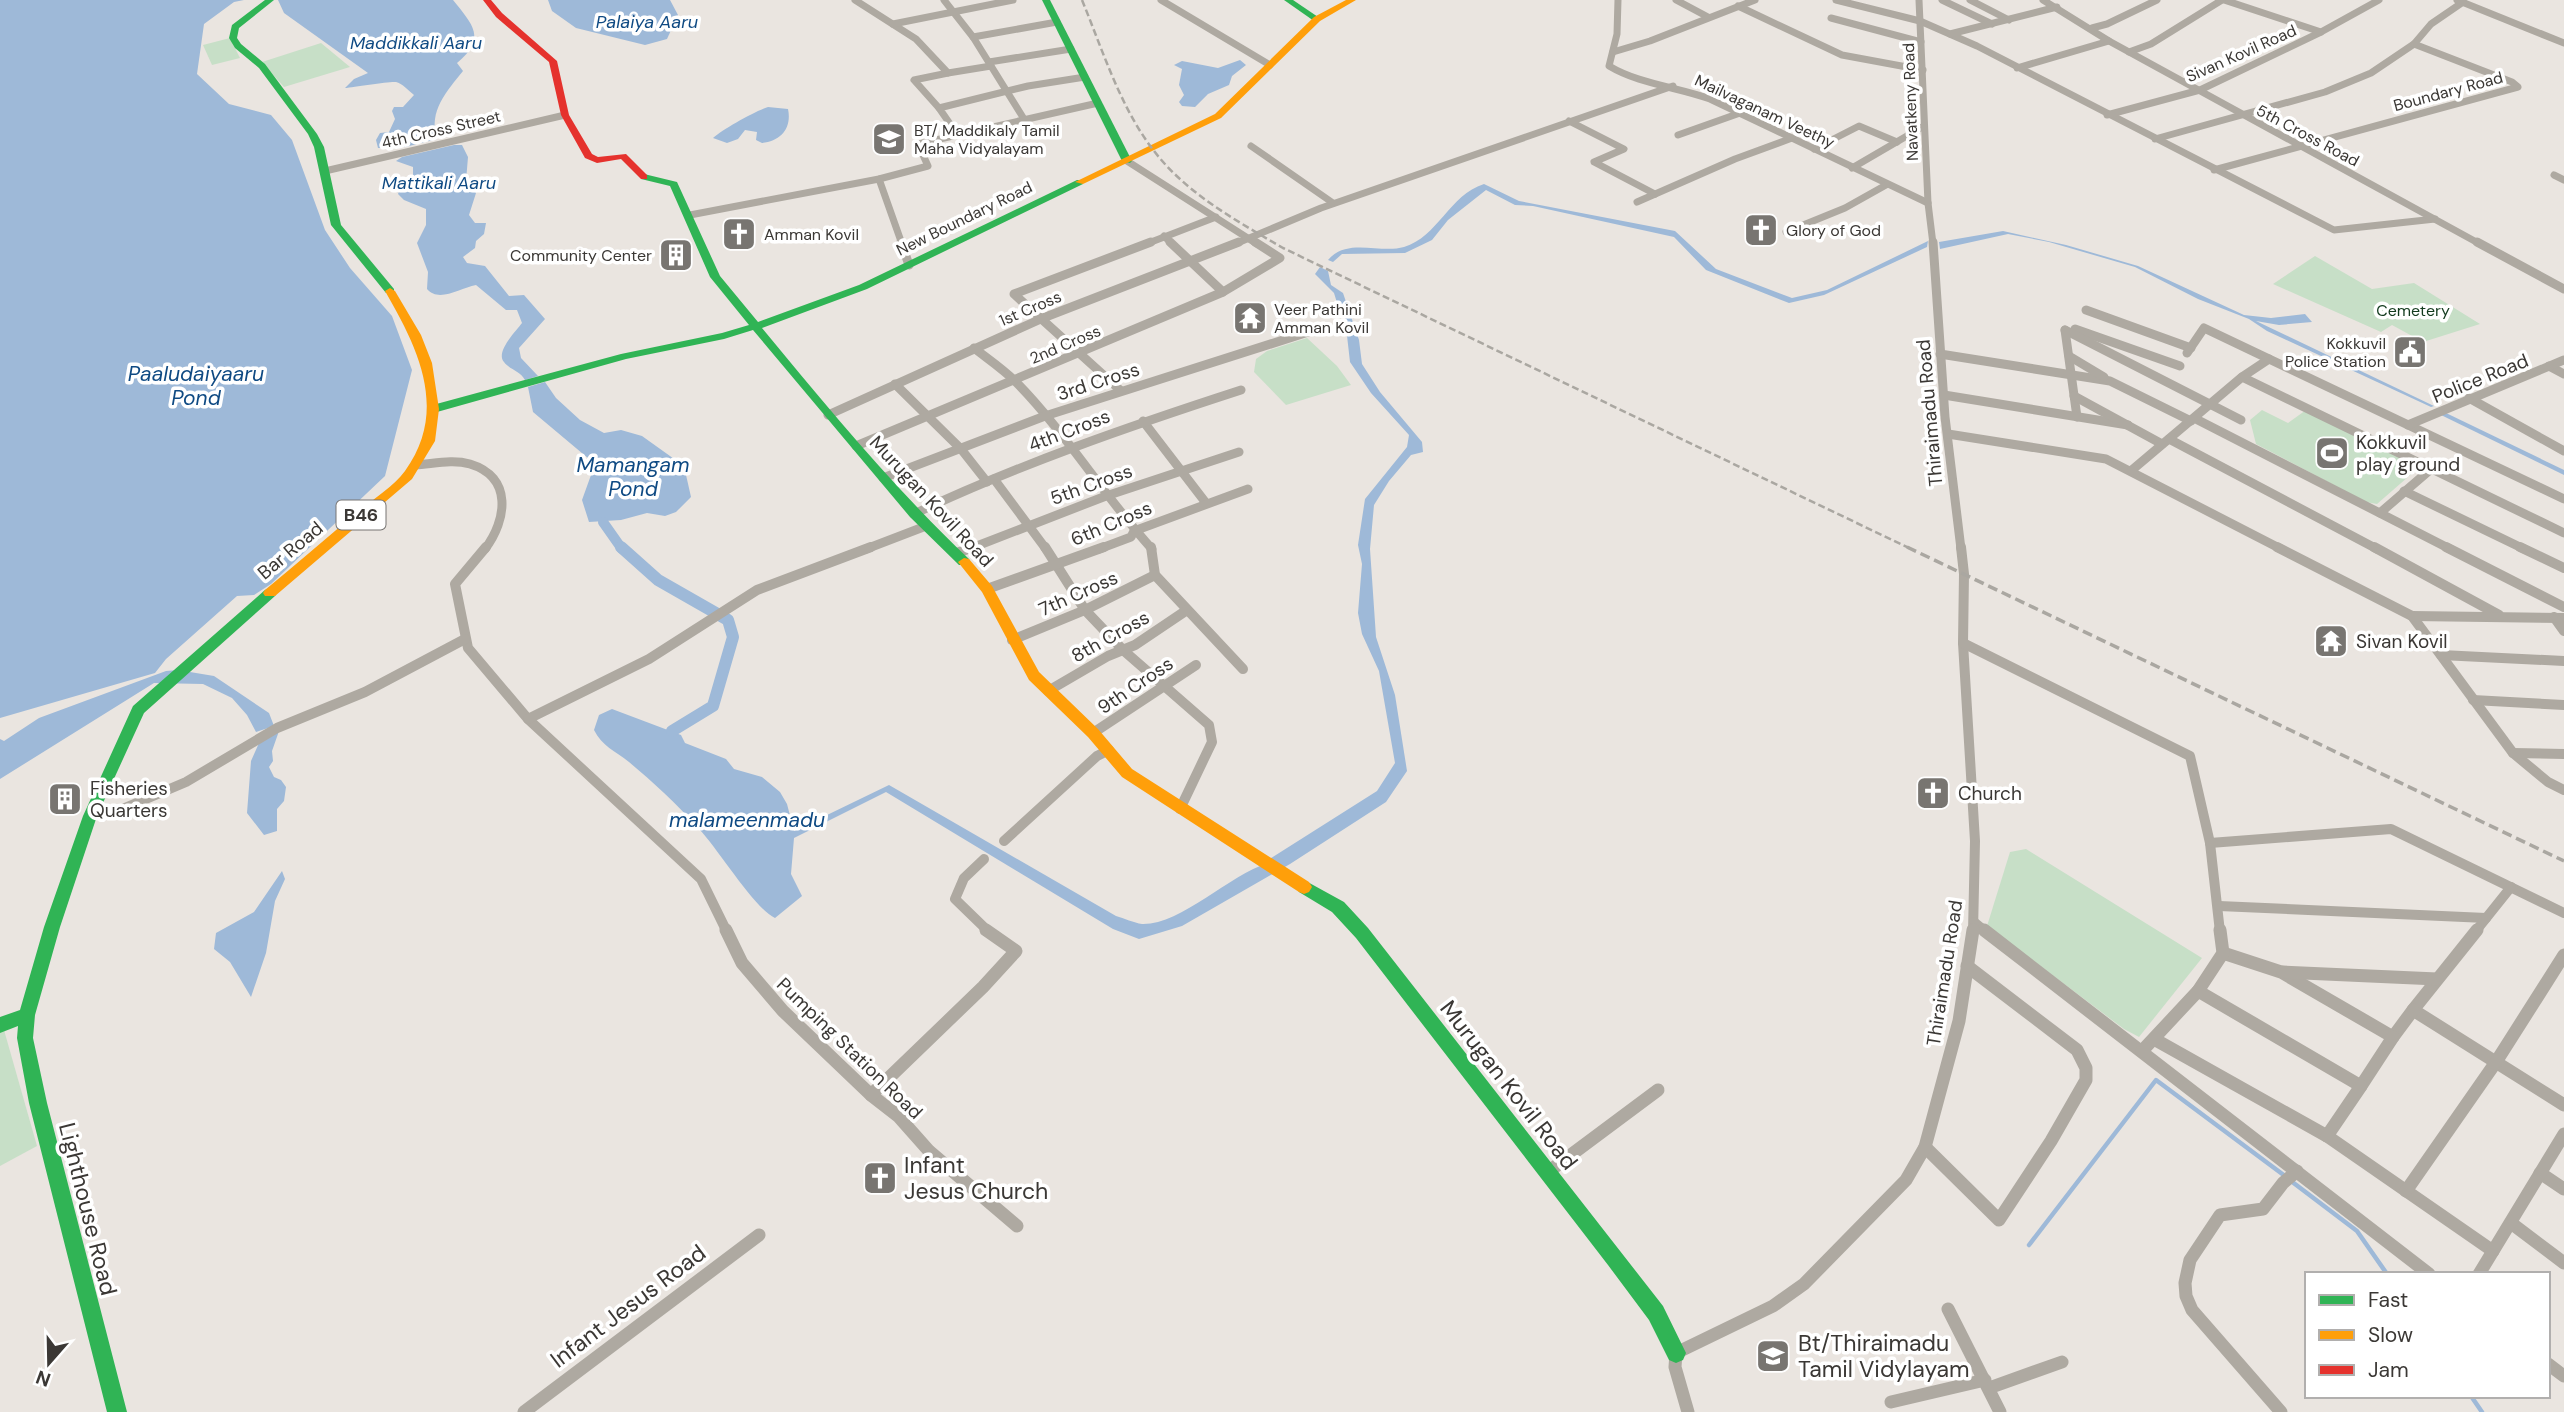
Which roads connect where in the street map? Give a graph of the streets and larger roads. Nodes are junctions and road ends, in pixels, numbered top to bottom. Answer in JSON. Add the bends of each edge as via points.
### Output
{"nodes":[{"id":1,"x":270,"y":0,"type":"edge"},
{"id":2,"x":487,"y":0,"type":"edge"},
{"id":3,"x":875,"y":0,"type":"edge"},
{"id":4,"x":944,"y":0,"type":"edge"},
{"id":5,"x":1013,"y":0,"type":"edge"},
{"id":6,"x":1046,"y":0,"type":"edge"},
{"id":7,"x":1161,"y":0,"type":"edge"},
{"id":8,"x":1288,"y":0,"type":"edge"},
{"id":9,"x":1352,"y":0,"type":"edge"},
{"id":10,"x":1618,"y":0,"type":"edge"},
{"id":11,"x":1908,"y":0,"type":"edge"},
{"id":12,"x":1942,"y":0,"type":"edge"},
{"id":13,"x":1970,"y":0,"type":"edge"},
{"id":14,"x":2043,"y":0,"type":"edge"},
{"id":15,"x":2157,"y":0,"type":"edge"},
{"id":16,"x":2223,"y":0,"type":"edge"},
{"id":17,"x":2379,"y":0,"type":"edge"},
{"id":18,"x":1839,"y":1,"type":"edge"},
{"id":19,"x":1919,"y":1,"type":"edge"},
{"id":20,"x":2460,"y":1,"type":"edge"},
{"id":21,"x":858,"y":2,"type":"edge"},
{"id":22,"x":1680,"y":2,"type":"edge"},
{"id":23,"x":1746,"y":2,"type":"edge"},
{"id":24,"x":2057,"y":7,"type":"junction"},
{"id":25,"x":953,"y":12,"type":"junction"},
{"id":26,"x":1708,"y":17,"type":"junction"},
{"id":27,"x":1831,"y":18,"type":"dead end"},
{"id":28,"x":1317,"y":19,"type":"junction"},
{"id":29,"x":2010,"y":20,"type":"junction"},
{"id":30,"x":1920,"y":21,"type":"junction"},
{"id":31,"x":1056,"y":22,"type":"junction"},
{"id":32,"x":893,"y":24,"type":"junction"},
{"id":33,"x":1992,"y":24,"type":"junction"},
{"id":34,"x":2092,"y":28,"type":"junction"},
{"id":35,"x":2321,"y":32,"type":"junction"},
{"id":36,"x":1950,"y":34,"type":"junction"},
{"id":37,"x":973,"y":37,"type":"junction"},
{"id":38,"x":1921,"y":41,"type":"junction"},
{"id":39,"x":2109,"y":41,"type":"junction"},
{"id":40,"x":2564,"y":43,"type":"edge"},
{"id":41,"x":2414,"y":44,"type":"junction"},
{"id":42,"x":1071,"y":50,"type":"junction"},
{"id":43,"x":1613,"y":52,"type":"junction"},
{"id":44,"x":2129,"y":52,"type":"junction"},
{"id":45,"x":990,"y":64,"type":"junction"},
{"id":46,"x":1270,"y":65,"type":"junction"},
{"id":47,"x":2017,"y":68,"type":"junction"},
{"id":48,"x":1923,"y":70,"type":"junction"},
{"id":49,"x":948,"y":73,"type":"junction"},
{"id":50,"x":1085,"y":77,"type":"junction"},
{"id":51,"x":1673,"y":86,"type":"junction"},
{"id":52,"x":2200,"y":89,"type":"junction"},
{"id":53,"x":1007,"y":92,"type":"junction"},
{"id":54,"x":1098,"y":103,"type":"junction"},
{"id":55,"x":939,"y":108,"type":"junction"},
{"id":56,"x":1740,"y":113,"type":"junction"},
{"id":57,"x":2240,"y":114,"type":"junction"},
{"id":58,"x":565,"y":115,"type":"junction"},
{"id":59,"x":2107,"y":115,"type":"junction"},
{"id":60,"x":1024,"y":119,"type":"junction"},
{"id":61,"x":1569,"y":121,"type":"junction"},
{"id":62,"x":1924,"y":126,"type":"junction"},
{"id":63,"x":957,"y":134,"type":"junction"},
{"id":64,"x":1678,"y":135,"type":"dead end"},
{"id":65,"x":1792,"y":138,"type":"junction"},
{"id":66,"x":2155,"y":139,"type":"junction"},
{"id":67,"x":1897,"y":142,"type":"junction"},
{"id":68,"x":1251,"y":146,"type":"dead end"},
{"id":69,"x":2299,"y":146,"type":"junction"},
{"id":70,"x":1814,"y":149,"type":"junction"},
{"id":71,"x":1127,"y":161,"type":"junction"},
{"id":72,"x":1852,"y":167,"type":"junction"},
{"id":73,"x":2214,"y":170,"type":"junction"},
{"id":74,"x":325,"y":171,"type":"junction"},
{"id":75,"x":2554,"y":175,"type":"dead end"},
{"id":76,"x":879,"y":178,"type":"junction"},
{"id":77,"x":2564,"y":180,"type":"edge"},
{"id":78,"x":1886,"y":186,"type":"junction"},
{"id":79,"x":1655,"y":194,"type":"junction"},
{"id":80,"x":1637,"y":202,"type":"dead end"},
{"id":81,"x":1333,"y":203,"type":"junction"},
{"id":82,"x":1928,"y":203,"type":"junction"},
{"id":83,"x":690,"y":215,"type":"junction"},
{"id":84,"x":1216,"y":217,"type":"junction"},
{"id":85,"x":2435,"y":219,"type":"junction"},
{"id":86,"x":1786,"y":232,"type":"dead end"},
{"id":87,"x":1164,"y":236,"type":"junction"},
{"id":88,"x":1248,"y":237,"type":"junction"},
{"id":89,"x":1190,"y":262,"type":"junction"},
{"id":90,"x":909,"y":265,"type":"junction"},
{"id":91,"x":2564,"y":289,"type":"edge"},
{"id":92,"x":1223,"y":292,"type":"junction"},
{"id":93,"x":2086,"y":310,"type":"dead end"},
{"id":94,"x":1043,"y":318,"type":"junction"},
{"id":95,"x":756,"y":326,"type":"junction"},
{"id":96,"x":1327,"y":326,"type":"dead end"},
{"id":97,"x":2065,"y":330,"type":"junction"},
{"id":98,"x":974,"y":348,"type":"junction"},
{"id":99,"x":1079,"y":353,"type":"junction"},
{"id":100,"x":1940,"y":354,"type":"junction"},
{"id":101,"x":2069,"y":356,"type":"junction"},
{"id":102,"x":2269,"y":359,"type":"junction"},
{"id":103,"x":2564,"y":360,"type":"edge"},
{"id":104,"x":2180,"y":366,"type":"dead end"},
{"id":105,"x":2549,"y":366,"type":"junction"},
{"id":106,"x":2071,"y":374,"type":"junction"},
{"id":107,"x":2564,"y":374,"type":"edge"},
{"id":108,"x":2242,"y":377,"type":"junction"},
{"id":109,"x":1015,"y":381,"type":"junction"},
{"id":110,"x":2110,"y":381,"type":"junction"},
{"id":111,"x":895,"y":384,"type":"junction"},
{"id":112,"x":1119,"y":390,"type":"junction"},
{"id":113,"x":1241,"y":390,"type":"dead end"},
{"id":114,"x":1944,"y":395,"type":"junction"},
{"id":115,"x":2074,"y":396,"type":"junction"},
{"id":116,"x":2469,"y":398,"type":"junction"},
{"id":117,"x":2209,"y":405,"type":"junction"},
{"id":118,"x":433,"y":409,"type":"junction"},
{"id":119,"x":828,"y":415,"type":"junction"},
{"id":120,"x":930,"y":416,"type":"junction"},
{"id":121,"x":1045,"y":416,"type":"junction"},
{"id":122,"x":2077,"y":417,"type":"junction"},
{"id":123,"x":2192,"y":420,"type":"junction"},
{"id":124,"x":2241,"y":420,"type":"dead end"},
{"id":125,"x":1143,"y":421,"type":"junction"},
{"id":126,"x":2128,"y":425,"type":"junction"},
{"id":127,"x":2408,"y":425,"type":"junction"},
{"id":128,"x":1948,"y":434,"type":"junction"},
{"id":129,"x":2166,"y":441,"type":"junction"},
{"id":130,"x":856,"y":446,"type":"junction"},
{"id":131,"x":1071,"y":446,"type":"junction"},
{"id":132,"x":961,"y":449,"type":"junction"},
{"id":133,"x":2564,"y":451,"type":"edge"},
{"id":134,"x":1239,"y":452,"type":"dead end"},
{"id":135,"x":415,"y":465,"type":"junction"},
{"id":136,"x":2431,"y":469,"type":"junction"},
{"id":137,"x":1182,"y":470,"type":"junction"},
{"id":138,"x":2132,"y":470,"type":"junction"},
{"id":139,"x":883,"y":478,"type":"junction"},
{"id":140,"x":991,"y":480,"type":"junction"},
{"id":141,"x":1248,"y":488,"type":"dead end"},
{"id":142,"x":2404,"y":491,"type":"junction"},
{"id":143,"x":1106,"y":496,"type":"junction"},
{"id":144,"x":2564,"y":499,"type":"edge"},
{"id":145,"x":1206,"y":503,"type":"junction"},
{"id":146,"x":2379,"y":513,"type":"junction"},
{"id":147,"x":914,"y":514,"type":"junction"},
{"id":148,"x":926,"y":526,"type":"junction"},
{"id":149,"x":1028,"y":526,"type":"junction"},
{"id":150,"x":1134,"y":531,"type":"junction"},
{"id":151,"x":2564,"y":533,"type":"edge"},
{"id":152,"x":957,"y":553,"type":"junction"},
{"id":153,"x":1058,"y":563,"type":"junction"},
{"id":154,"x":2564,"y":568,"type":"edge"},
{"id":155,"x":1156,"y":575,"type":"junction"},
{"id":156,"x":987,"y":589,"type":"junction"},
{"id":157,"x":2564,"y":607,"type":"edge"},
{"id":158,"x":1085,"y":610,"type":"junction"},
{"id":159,"x":1187,"y":610,"type":"junction"},
{"id":160,"x":2499,"y":615,"type":"junction"},
{"id":161,"x":2412,"y":616,"type":"junction"},
{"id":162,"x":2559,"y":617,"type":"edge"},
{"id":163,"x":2564,"y":631,"type":"edge"},
{"id":164,"x":465,"y":639,"type":"junction"},
{"id":165,"x":1012,"y":640,"type":"junction"},
{"id":166,"x":1963,"y":643,"type":"junction"},
{"id":167,"x":1123,"y":650,"type":"junction"},
{"id":168,"x":2441,"y":655,"type":"junction"},
{"id":169,"x":2564,"y":661,"type":"edge"},
{"id":170,"x":1196,"y":665,"type":"dead end"},
{"id":171,"x":1243,"y":668,"type":"dead end"},
{"id":172,"x":1165,"y":687,"type":"junction"},
{"id":173,"x":1048,"y":691,"type":"junction"},
{"id":174,"x":2473,"y":700,"type":"junction"},
{"id":175,"x":2564,"y":705,"type":"edge"},
{"id":176,"x":528,"y":719,"type":"junction"},
{"id":177,"x":1093,"y":733,"type":"junction"},
{"id":178,"x":1108,"y":750,"type":"junction"},
{"id":179,"x":2513,"y":753,"type":"junction"},
{"id":180,"x":2564,"y":754,"type":"edge"},
{"id":181,"x":2564,"y":790,"type":"edge"},
{"id":182,"x":1180,"y":809,"type":"junction"},
{"id":183,"x":90,"y":816,"type":"junction"},
{"id":184,"x":1004,"y":841,"type":"dead end"},
{"id":185,"x":2210,"y":843,"type":"junction"},
{"id":186,"x":984,"y":859,"type":"dead end"},
{"id":187,"x":2511,"y":887,"type":"junction"},
{"id":188,"x":2219,"y":906,"type":"junction"},
{"id":189,"x":2564,"y":913,"type":"edge"},
{"id":190,"x":2486,"y":918,"type":"junction"},
{"id":191,"x":1974,"y":922,"type":"junction"},
{"id":192,"x":2224,"y":953,"type":"junction"},
{"id":193,"x":2564,"y":955,"type":"edge"},
{"id":194,"x":1967,"y":966,"type":"junction"},
{"id":195,"x":2281,"y":972,"type":"junction"},
{"id":196,"x":2437,"y":979,"type":"junction"},
{"id":197,"x":2198,"y":991,"type":"junction"},
{"id":198,"x":2413,"y":1010,"type":"junction"},
{"id":199,"x":27,"y":1015,"type":"junction"},
{"id":200,"x":0,"y":1025,"type":"edge"},
{"id":201,"x":2393,"y":1038,"type":"junction"},
{"id":202,"x":2154,"y":1039,"type":"junction"},
{"id":203,"x":2142,"y":1051,"type":"junction"},
{"id":204,"x":2496,"y":1062,"type":"junction"},
{"id":205,"x":2361,"y":1086,"type":"junction"},
{"id":206,"x":1658,"y":1090,"type":"dead end"},
{"id":207,"x":871,"y":1095,"type":"junction"},
{"id":208,"x":2564,"y":1105,"type":"edge"},
{"id":209,"x":2564,"y":1134,"type":"edge"},
{"id":210,"x":2327,"y":1136,"type":"junction"},
{"id":211,"x":1925,"y":1147,"type":"junction"},
{"id":212,"x":1548,"y":1172,"type":"junction"},
{"id":213,"x":2540,"y":1173,"type":"junction"},
{"id":214,"x":2290,"y":1177,"type":"junction"},
{"id":215,"x":2564,"y":1189,"type":"edge"},
{"id":216,"x":2406,"y":1191,"type":"junction"},
{"id":217,"x":2511,"y":1223,"type":"junction"},
{"id":218,"x":1017,"y":1226,"type":"dead end"},
{"id":219,"x":759,"y":1235,"type":"dead end"},
{"id":220,"x":2493,"y":1251,"type":"junction"},
{"id":221,"x":2564,"y":1263,"type":"edge"},
{"id":222,"x":2426,"y":1272,"type":"edge"},
{"id":223,"x":2480,"y":1272,"type":"edge"},
{"id":224,"x":1948,"y":1309,"type":"dead end"},
{"id":225,"x":1676,"y":1353,"type":"junction"},
{"id":226,"x":2062,"y":1362,"type":"dead end"},
{"id":227,"x":1987,"y":1384,"type":"junction"},
{"id":228,"x":1891,"y":1402,"type":"dead end"},
{"id":229,"x":117,"y":1412,"type":"edge"},
{"id":230,"x":524,"y":1412,"type":"edge"},
{"id":231,"x":1688,"y":1412,"type":"edge"},
{"id":232,"x":2000,"y":1412,"type":"edge"},
{"id":233,"x":2281,"y":1412,"type":"edge"}],
"edges":[{"from":1,"to":74,"type":"street","name":"Bar Road","number":"B46","via":[[235,27],[233,38],[262,66],[312,134]]},
{"from":2,"to":58,"type":"street","via":[[553,61]]},
{"from":3,"to":21,"type":"street"},
{"from":4,"to":25,"type":"street"},
{"from":5,"to":25,"type":"street"},
{"from":6,"to":31,"type":"street"},
{"from":7,"to":46,"type":"street"},
{"from":8,"to":28,"type":"street"},
{"from":9,"to":28,"type":"street","name":"New Boundary Road"},
{"from":10,"to":43,"type":"street"},
{"from":11,"to":19,"type":"street"},
{"from":12,"to":33,"type":"street"},
{"from":13,"to":29,"type":"street"},
{"from":14,"to":24,"type":"street","name":"5th Cross Road"},
{"from":15,"to":34,"type":"street"},
{"from":16,"to":35,"type":"street"},
{"from":16,"to":44,"type":"street","via":[[2151,44]]},
{"from":17,"to":35,"type":"street","name":"Sivan Kovil Road"},
{"from":18,"to":30,"type":"street"},
{"from":19,"to":30,"type":"street","name":"Navatkeny Road"},
{"from":20,"to":40,"type":"street"},
{"from":20,"to":41,"type":"street"},
{"from":21,"to":32,"type":"street"},
{"from":22,"to":26,"type":"street"},
{"from":23,"to":26,"type":"street"},
{"from":23,"to":48,"type":"street","via":[[1842,55]]},
{"from":24,"to":29,"type":"street"},
{"from":24,"to":34,"type":"street","name":"5th Cross Road"},
{"from":25,"to":32,"type":"street"},
{"from":25,"to":37,"type":"street"},
{"from":26,"to":43,"type":"street"},
{"from":27,"to":38,"type":"street"},
{"from":28,"to":46,"type":"street","name":"New Boundary Road"},
{"from":29,"to":33,"type":"street"},
{"from":30,"to":36,"type":"street"},
{"from":30,"to":38,"type":"street","name":"Navatkeny Road"},
{"from":31,"to":37,"type":"street"},
{"from":31,"to":42,"type":"street"},
{"from":32,"to":49,"type":"street","via":[[916,39]]},
{"from":33,"to":36,"type":"street"},
{"from":34,"to":39,"type":"street","name":"5th Cross Road"},
{"from":35,"to":52,"type":"street","name":"Sivan Kovil Road"},
{"from":36,"to":47,"type":"street"},
{"from":37,"to":45,"type":"street"},
{"from":38,"to":48,"type":"street","name":"Navatkeny Road"},
{"from":39,"to":44,"type":"street","name":"5th Cross Road"},
{"from":39,"to":47,"type":"street"},
{"from":41,"to":57,"type":"street","via":[[2358,79]]},
{"from":41,"to":69,"type":"street","name":"Boundary Road","via":[[2518,87]]},
{"from":42,"to":45,"type":"street"},
{"from":42,"to":50,"type":"street"},
{"from":43,"to":51,"type":"street","name":"Mailvaganam Veethy","via":[[1609,66],[1614,69]]},
{"from":44,"to":52,"type":"street","name":"5th Cross Road"},
{"from":45,"to":49,"type":"street"},
{"from":45,"to":53,"type":"street"},
{"from":46,"to":71,"type":"street","name":"New Boundary Road","via":[[1218,116]]},
{"from":47,"to":59,"type":"street"},
{"from":48,"to":62,"type":"street","name":"Navatkeny Road"},
{"from":49,"to":55,"type":"street","via":[[914,79]]},
{"from":50,"to":53,"type":"street"},
{"from":50,"to":54,"type":"street"},
{"from":51,"to":56,"type":"street","name":"Mailvaganam Veethy"},
{"from":51,"to":61,"type":"street","name":"1st Cross"},
{"from":52,"to":57,"type":"street","name":"5th Cross Road"},
{"from":52,"to":59,"type":"street","name":"Sivan Kovil Road"},
{"from":53,"to":55,"type":"street"},
{"from":53,"to":60,"type":"street"},
{"from":54,"to":60,"type":"street"},
{"from":54,"to":71,"type":"street"},
{"from":55,"to":63,"type":"street"},
{"from":56,"to":64,"type":"street"},
{"from":56,"to":65,"type":"street","name":"Mailvaganam Veethy"},
{"from":57,"to":66,"type":"street"},
{"from":57,"to":69,"type":"street","name":"5th Cross Road"},
{"from":58,"to":74,"type":"street","name":"4th Cross Street"},
{"from":58,"to":83,"type":"street","name":"Murugan Kovil Road","via":[[588,156],[597,160],[622,156],[644,177],[674,184]]},
{"from":59,"to":66,"type":"street"},
{"from":60,"to":63,"type":"street"},
{"from":61,"to":79,"type":"street","via":[[1624,149],[1594,162]]},
{"from":61,"to":81,"type":"street","name":"1st Cross"},
{"from":62,"to":67,"type":"street"},
{"from":62,"to":82,"type":"street","name":"Navatkeny Road"},
{"from":63,"to":76,"type":"street","via":[[918,144],[929,166]]},
{"from":65,"to":70,"type":"street","name":"Mailvaganam Veethy"},
{"from":65,"to":79,"type":"street"},
{"from":66,"to":73,"type":"street"},
{"from":67,"to":70,"type":"street","via":[[1859,126]]},
{"from":67,"to":72,"type":"street"},
{"from":68,"to":81,"type":"street"},
{"from":69,"to":73,"type":"street","name":"Boundary Road"},
{"from":69,"to":85,"type":"street","name":"5th Cross Road"},
{"from":70,"to":72,"type":"street","name":"Mailvaganam Veethy"},
{"from":71,"to":84,"type":"street"},
{"from":71,"to":90,"type":"street","name":"New Boundary Road"},
{"from":72,"to":78,"type":"street","name":"Mailvaganam Veethy"},
{"from":73,"to":85,"type":"street","via":[[2334,230]]},
{"from":74,"to":118,"type":"street","name":"Bar Road","number":"B46","via":[[336,225],[399,303],[416,335]]},
{"from":75,"to":77,"type":"street"},
{"from":76,"to":83,"type":"street"},
{"from":76,"to":90,"type":"street"},
{"from":78,"to":82,"type":"street","name":"Mailvaganam Veethy"},
{"from":78,"to":86,"type":"street"},
{"from":79,"to":80,"type":"street"},
{"from":81,"to":88,"type":"street","name":"1st Cross"},
{"from":82,"to":100,"type":"street","name":"Thiraimadu Road"},
{"from":83,"to":95,"type":"street","name":"Murugan Kovil Road","via":[[715,276]]},
{"from":84,"to":87,"type":"street","name":"1st Cross"},
{"from":84,"to":88,"type":"street"},
{"from":85,"to":91,"type":"street","name":"5th Cross Road"},
{"from":87,"to":89,"type":"street"},
{"from":87,"to":94,"type":"street","name":"1st Cross","via":[[1014,294]]},
{"from":88,"to":89,"type":"street","name":"1st Cross"},
{"from":88,"to":92,"type":"street","name":"2nd Cross","via":[[1280,258]]},
{"from":89,"to":92,"type":"street"},
{"from":89,"to":94,"type":"street","name":"1st Cross"},
{"from":90,"to":95,"type":"street","name":"New Boundary Road"},
{"from":92,"to":99,"type":"street","name":"2nd Cross"},
{"from":93,"to":102,"type":"street","via":[[2189,351],[2204,328]]},
{"from":94,"to":98,"type":"street","name":"1st Cross"},
{"from":94,"to":99,"type":"street"},
{"from":95,"to":118,"type":"street","name":"New Boundary Road"},
{"from":95,"to":119,"type":"street","name":"Murugan Kovil Road"},
{"from":96,"to":112,"type":"street","name":"3rd Cross"},
{"from":97,"to":101,"type":"street"},
{"from":97,"to":104,"type":"street","via":[[2077,329]]},
{"from":97,"to":117,"type":"street"},
{"from":98,"to":109,"type":"street"},
{"from":98,"to":111,"type":"street","name":"1st Cross"},
{"from":99,"to":109,"type":"street","name":"2nd Cross"},
{"from":99,"to":112,"type":"street"},
{"from":100,"to":106,"type":"street"},
{"from":100,"to":114,"type":"street","name":"Thiraimadu Road"},
{"from":101,"to":106,"type":"street"},
{"from":101,"to":110,"type":"street"},
{"from":102,"to":108,"type":"street"},
{"from":102,"to":127,"type":"street"},
{"from":103,"to":105,"type":"street","name":"Police Road"},
{"from":105,"to":107,"type":"street"},
{"from":105,"to":116,"type":"street","name":"Police Road"},
{"from":106,"to":110,"type":"street"},
{"from":106,"to":115,"type":"street"},
{"from":108,"to":117,"type":"street"},
{"from":108,"to":136,"type":"street"},
{"from":109,"to":120,"type":"street","name":"2nd Cross"},
{"from":109,"to":121,"type":"street"},
{"from":110,"to":123,"type":"street"},
{"from":111,"to":119,"type":"street","name":"1st Cross"},
{"from":111,"to":120,"type":"street"},
{"from":112,"to":121,"type":"street","name":"3rd Cross"},
{"from":113,"to":125,"type":"street","name":"4th Cross"},
{"from":114,"to":122,"type":"street"},
{"from":114,"to":128,"type":"street","name":"Thiraimadu Road"},
{"from":115,"to":122,"type":"street"},
{"from":115,"to":126,"type":"street"},
{"from":116,"to":127,"type":"street","name":"Police Road"},
{"from":116,"to":133,"type":"street"},
{"from":117,"to":123,"type":"street"},
{"from":117,"to":124,"type":"street"},
{"from":118,"to":135,"type":"street","name":"Bar Road","number":"B46","via":[[429,441]]},
{"from":119,"to":130,"type":"street","name":"Murugan Kovil Road"},
{"from":120,"to":130,"type":"street","name":"2nd Cross"},
{"from":120,"to":132,"type":"street"},
{"from":121,"to":131,"type":"street"},
{"from":121,"to":132,"type":"street","name":"3rd Cross"},
{"from":122,"to":126,"type":"street"},
{"from":123,"to":129,"type":"street"},
{"from":123,"to":146,"type":"street"},
{"from":125,"to":131,"type":"street","name":"4th Cross"},
{"from":125,"to":137,"type":"street"},
{"from":126,"to":129,"type":"street"},
{"from":127,"to":144,"type":"street"},
{"from":128,"to":138,"type":"street","via":[[2106,459]]},
{"from":128,"to":166,"type":"street","name":"Thiraimadu Road","via":[[1964,574]]},
{"from":129,"to":138,"type":"street"},
{"from":129,"to":160,"type":"street"},
{"from":130,"to":139,"type":"street","name":"Murugan Kovil Road"},
{"from":131,"to":140,"type":"street","name":"4th Cross"},
{"from":131,"to":143,"type":"street"},
{"from":132,"to":139,"type":"street","name":"3rd Cross"},
{"from":132,"to":140,"type":"street"},
{"from":134,"to":137,"type":"street","name":"5th Cross"},
{"from":135,"to":164,"type":"street","name":"Pumping Station Road","via":[[469,464],[494,477],[503,498],[503,518],[496,534],[454,584]]},
{"from":135,"to":183,"type":"street","name":"Bar Road","number":"B46","via":[[408,476],[138,710]]},
{"from":136,"to":142,"type":"street"},
{"from":136,"to":151,"type":"street"},
{"from":137,"to":143,"type":"street","name":"5th Cross"},
{"from":137,"to":145,"type":"street"},
{"from":138,"to":161,"type":"street"},
{"from":139,"to":147,"type":"street","name":"Murugan Kovil Road"},
{"from":140,"to":147,"type":"street","name":"4th Cross"},
{"from":140,"to":149,"type":"street"},
{"from":141,"to":145,"type":"street","name":"6th Cross"},
{"from":142,"to":146,"type":"street"},
{"from":142,"to":154,"type":"street"},
{"from":143,"to":149,"type":"street","name":"5th Cross"},
{"from":143,"to":150,"type":"street"},
{"from":145,"to":150,"type":"street","name":"6th Cross"},
{"from":146,"to":157,"type":"street"},
{"from":147,"to":148,"type":"street","name":"Murugan Kovil Road"},
{"from":148,"to":152,"type":"street","name":"Murugan Kovil Road"},
{"from":148,"to":176,"type":"street","via":[[757,590],[649,659]]},
{"from":149,"to":152,"type":"street","name":"5th Cross"},
{"from":149,"to":153,"type":"street"},
{"from":150,"to":153,"type":"street","name":"6th Cross","via":[[1131,537]]},
{"from":150,"to":155,"type":"street","via":[[1152,548]]},
{"from":152,"to":156,"type":"street","name":"Murugan Kovil Road"},
{"from":153,"to":156,"type":"street","name":"6th Cross"},
{"from":153,"to":158,"type":"street"},
{"from":155,"to":158,"type":"street","name":"7th Cross"},
{"from":155,"to":159,"type":"street"},
{"from":156,"to":165,"type":"street","name":"Murugan Kovil Road"},
{"from":158,"to":165,"type":"street","name":"7th Cross"},
{"from":158,"to":167,"type":"street"},
{"from":159,"to":167,"type":"street","name":"8th Cross"},
{"from":159,"to":171,"type":"street"},
{"from":160,"to":161,"type":"street"},
{"from":160,"to":162,"type":"street"},
{"from":161,"to":168,"type":"street"},
{"from":162,"to":163,"type":"street"},
{"from":164,"to":176,"type":"street","name":"Pumping Station Road"},
{"from":164,"to":183,"type":"street","via":[[365,692],[277,728],[186,782],[120,810]]},
{"from":165,"to":173,"type":"street","name":"Murugan Kovil Road"},
{"from":166,"to":185,"type":"street","via":[[2190,756]]},
{"from":166,"to":191,"type":"street","name":"Thiraimadu Road","via":[[1975,841]]},
{"from":167,"to":172,"type":"street"},
{"from":167,"to":173,"type":"street","name":"8th Cross"},
{"from":168,"to":169,"type":"street"},
{"from":168,"to":174,"type":"street"},
{"from":170,"to":172,"type":"street","name":"9th Cross"},
{"from":172,"to":177,"type":"street","name":"9th Cross"},
{"from":172,"to":182,"type":"street","via":[[1209,725],[1212,742]]},
{"from":173,"to":177,"type":"street","name":"Murugan Kovil Road"},
{"from":174,"to":175,"type":"street"},
{"from":174,"to":179,"type":"street"},
{"from":176,"to":207,"type":"street","name":"Pumping Station Road","via":[[701,878],[742,963],[783,1011]]},
{"from":177,"to":178,"type":"street","name":"Murugan Kovil Road"},
{"from":178,"to":182,"type":"street","name":"Murugan Kovil Road","via":[[1127,772]]},
{"from":178,"to":184,"type":"street"},
{"from":179,"to":180,"type":"street"},
{"from":179,"to":181,"type":"street"},
{"from":182,"to":212,"type":"street","name":"Murugan Kovil Road","via":[[1338,907]]},
{"from":183,"to":199,"type":"street","name":"Bar Road","number":"B46"},
{"from":185,"to":187,"type":"street","via":[[2391,829]]},
{"from":185,"to":188,"type":"street"},
{"from":186,"to":207,"type":"street","via":[[964,878],[955,899],[982,928],[1016,951]]},
{"from":187,"to":189,"type":"street"},
{"from":187,"to":190,"type":"street"},
{"from":188,"to":190,"type":"street"},
{"from":188,"to":192,"type":"street"},
{"from":190,"to":196,"type":"street"},
{"from":191,"to":194,"type":"street","name":"Thiraimadu Road"},
{"from":191,"to":203,"type":"street"},
{"from":192,"to":195,"type":"street"},
{"from":192,"to":197,"type":"street"},
{"from":193,"to":204,"type":"street"},
{"from":194,"to":211,"type":"street","name":"Thiraimadu Road","via":[[1959,1021]]},
{"from":194,"to":211,"type":"street","via":[[2077,1050],[2086,1080],[1999,1220]]},
{"from":195,"to":196,"type":"street"},
{"from":195,"to":201,"type":"street"},
{"from":196,"to":198,"type":"street"},
{"from":197,"to":202,"type":"street"},
{"from":197,"to":205,"type":"street"},
{"from":198,"to":201,"type":"street"},
{"from":198,"to":204,"type":"street"},
{"from":199,"to":200,"type":"street"},
{"from":199,"to":229,"type":"street","name":"Lighthouse Road","via":[[25,1038],[38,1103]]},
{"from":201,"to":205,"type":"street"},
{"from":202,"to":203,"type":"street"},
{"from":202,"to":210,"type":"street"},
{"from":203,"to":214,"type":"street"},
{"from":204,"to":208,"type":"street"},
{"from":204,"to":216,"type":"street"},
{"from":205,"to":210,"type":"street"},
{"from":206,"to":212,"type":"street"},
{"from":207,"to":218,"type":"street","name":"Pumping Station Road","via":[[898,1116],[929,1152]]},
{"from":209,"to":213,"type":"street"},
{"from":210,"to":216,"type":"street"},
{"from":211,"to":225,"type":"street","name":"Thiraimadu Road","via":[[1906,1180],[1804,1284],[1773,1306]]},
{"from":212,"to":225,"type":"street","name":"Murugan Kovil Road","via":[[1656,1313]]},
{"from":213,"to":215,"type":"street"},
{"from":213,"to":217,"type":"street"},
{"from":214,"to":222,"type":"street"},
{"from":214,"to":233,"type":"street","via":[[2263,1209],[2220,1215],[2183,1273],[2183,1293],[2192,1310]]},
{"from":216,"to":220,"type":"street"},
{"from":217,"to":220,"type":"street"},
{"from":217,"to":221,"type":"street"},
{"from":219,"to":230,"type":"street","name":"Infant Jesus Road"},
{"from":220,"to":223,"type":"street"},
{"from":224,"to":227,"type":"street"},
{"from":225,"to":231,"type":"street","via":[[1675,1367]]},
{"from":226,"to":227,"type":"street"},
{"from":227,"to":228,"type":"street"},
{"from":227,"to":232,"type":"street"}]}
